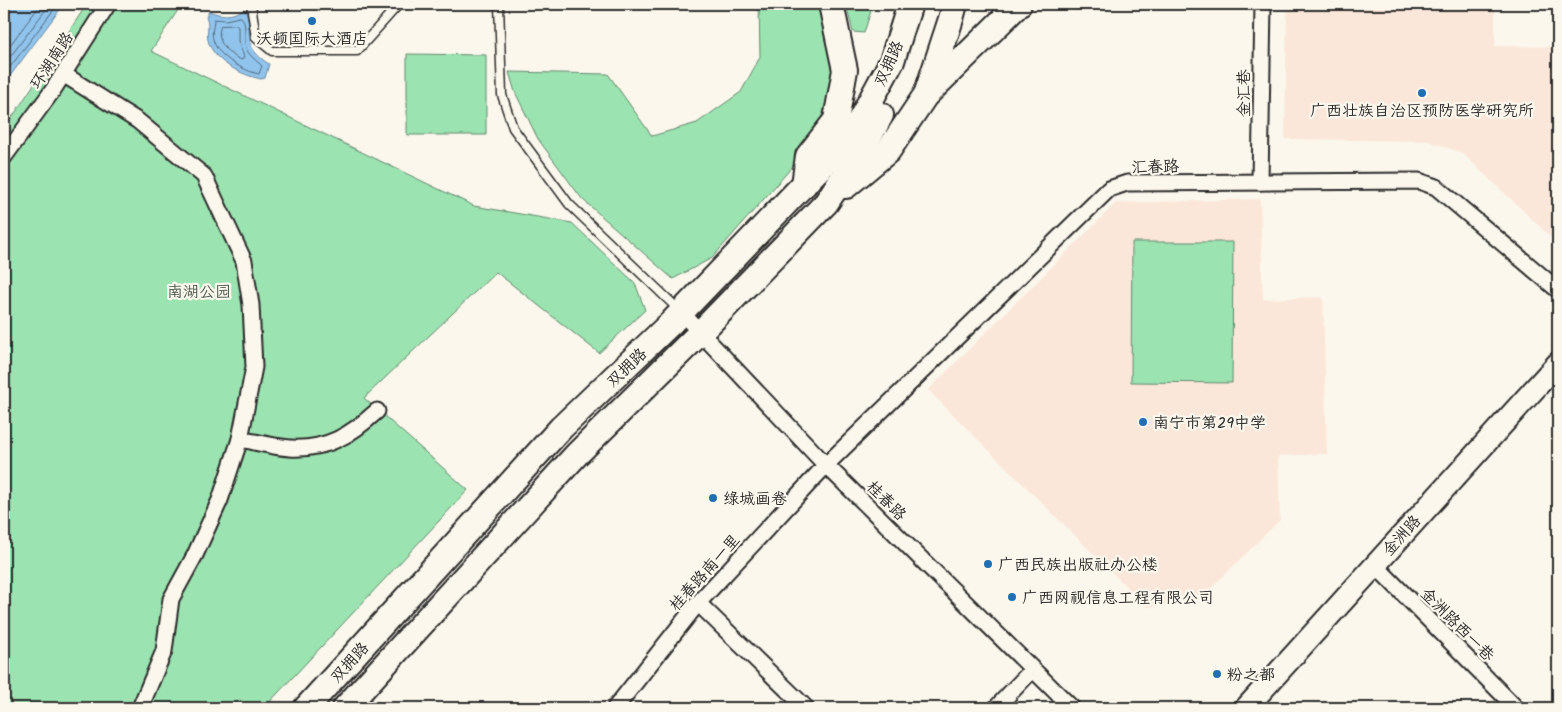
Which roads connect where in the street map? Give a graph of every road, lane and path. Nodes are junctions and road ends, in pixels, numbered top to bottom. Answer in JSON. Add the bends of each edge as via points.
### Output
{"nodes":[{"id":1,"x":108,"y":4,"type":"edge"},
{"id":2,"x":251,"y":4,"type":"edge"},
{"id":3,"x":399,"y":4,"type":"edge"},
{"id":4,"x":498,"y":4,"type":"edge"},
{"id":5,"x":831,"y":4,"type":"edge"},
{"id":6,"x":910,"y":4,"type":"edge"},
{"id":7,"x":926,"y":4,"type":"edge"},
{"id":8,"x":955,"y":4,"type":"edge"},
{"id":9,"x":1018,"y":4,"type":"edge"},
{"id":10,"x":1262,"y":4,"type":"edge"},
{"id":11,"x":63,"y":74,"type":"junction"},
{"id":12,"x":925,"y":96,"type":"junction"},
{"id":13,"x":4,"y":157,"type":"edge"},
{"id":14,"x":1260,"y":182,"type":"junction"},
{"id":15,"x":804,"y":185,"type":"junction"},
{"id":16,"x":826,"y":203,"type":"junction"},
{"id":17,"x":1558,"y":290,"type":"edge"},
{"id":18,"x":681,"y":312,"type":"junction"},
{"id":19,"x":700,"y":333,"type":"junction"},
{"id":20,"x":1558,"y":363,"type":"edge"},
{"id":21,"x":377,"y":411,"type":"dead end"},
{"id":22,"x":240,"y":439,"type":"junction"},
{"id":23,"x":826,"y":465,"type":"junction"},
{"id":24,"x":1374,"y":564,"type":"junction"},
{"id":25,"x":698,"y":603,"type":"junction"},
{"id":26,"x":1032,"y":670,"type":"junction"},
{"id":27,"x":140,"y":708,"type":"edge"},
{"id":28,"x":306,"y":708,"type":"edge"},
{"id":29,"x":345,"y":708,"type":"edge"},
{"id":30,"x":615,"y":708,"type":"edge"},
{"id":31,"x":806,"y":708,"type":"edge"},
{"id":32,"x":996,"y":708,"type":"edge"},
{"id":33,"x":1072,"y":708,"type":"edge"},
{"id":34,"x":1246,"y":708,"type":"edge"},
{"id":35,"x":1516,"y":708,"type":"edge"}],
"edges":[{"from":1,"to":11,"type":"street","name":"环湖南路"},
{"from":2,"to":3,"type":"lane","via":[[256,38],[272,51],[358,51]]},
{"from":4,"to":18,"type":"lane","via":[[502,95],[513,128],[570,204]]},
{"from":5,"to":15,"type":"main road","via":[[845,70],[836,120],[808,156]]},
{"from":6,"to":15,"type":"main road","name":"双拥路","via":[[892,61],[853,133]]},
{"from":7,"to":16,"type":"main road","name":"双拥路","via":[[906,67],[867,141]]},
{"from":8,"to":12,"type":"main road"},
{"from":9,"to":12,"type":"main road"},
{"from":10,"to":14,"type":"street","name":"金汇巷"},
{"from":11,"to":13,"type":"street","name":"环湖南路"},
{"from":11,"to":22,"type":"street","via":[[138,121],[204,176],[244,261],[251,305],[254,367]]},
{"from":12,"to":16,"type":"main road","via":[[888,151]]},
{"from":14,"to":17,"type":"street","name":"汇春路","via":[[1419,181],[1436,187]]},
{"from":14,"to":23,"type":"street","name":"汇春路","via":[[1127,183],[1109,190]]},
{"from":15,"to":18,"type":"main road","name":"双拥路"},
{"from":16,"to":19,"type":"main road","name":"双拥路"},
{"from":18,"to":19,"type":"street","name":"桂春路"},
{"from":18,"to":28,"type":"main road","name":"双拥路","via":[[561,428]]},
{"from":19,"to":23,"type":"street","name":"桂春路"},
{"from":19,"to":29,"type":"main road","name":"双拥路","via":[[577,454]]},
{"from":20,"to":24,"type":"main road","name":"金洲路"},
{"from":21,"to":22,"type":"street","via":[[344,438],[317,447],[289,448]]},
{"from":22,"to":27,"type":"street","via":[[220,500],[171,599],[164,651]]},
{"from":23,"to":25,"type":"street","name":"桂春路南一里"},
{"from":23,"to":26,"type":"street","name":"桂春路"},
{"from":24,"to":34,"type":"main road","name":"金洲路"},
{"from":24,"to":35,"type":"street","name":"金洲路西一巷"},
{"from":25,"to":30,"type":"street","name":"桂春路南一里"},
{"from":25,"to":31,"type":"street"},
{"from":26,"to":32,"type":"street"},
{"from":26,"to":33,"type":"street","name":"桂春路"}]}
